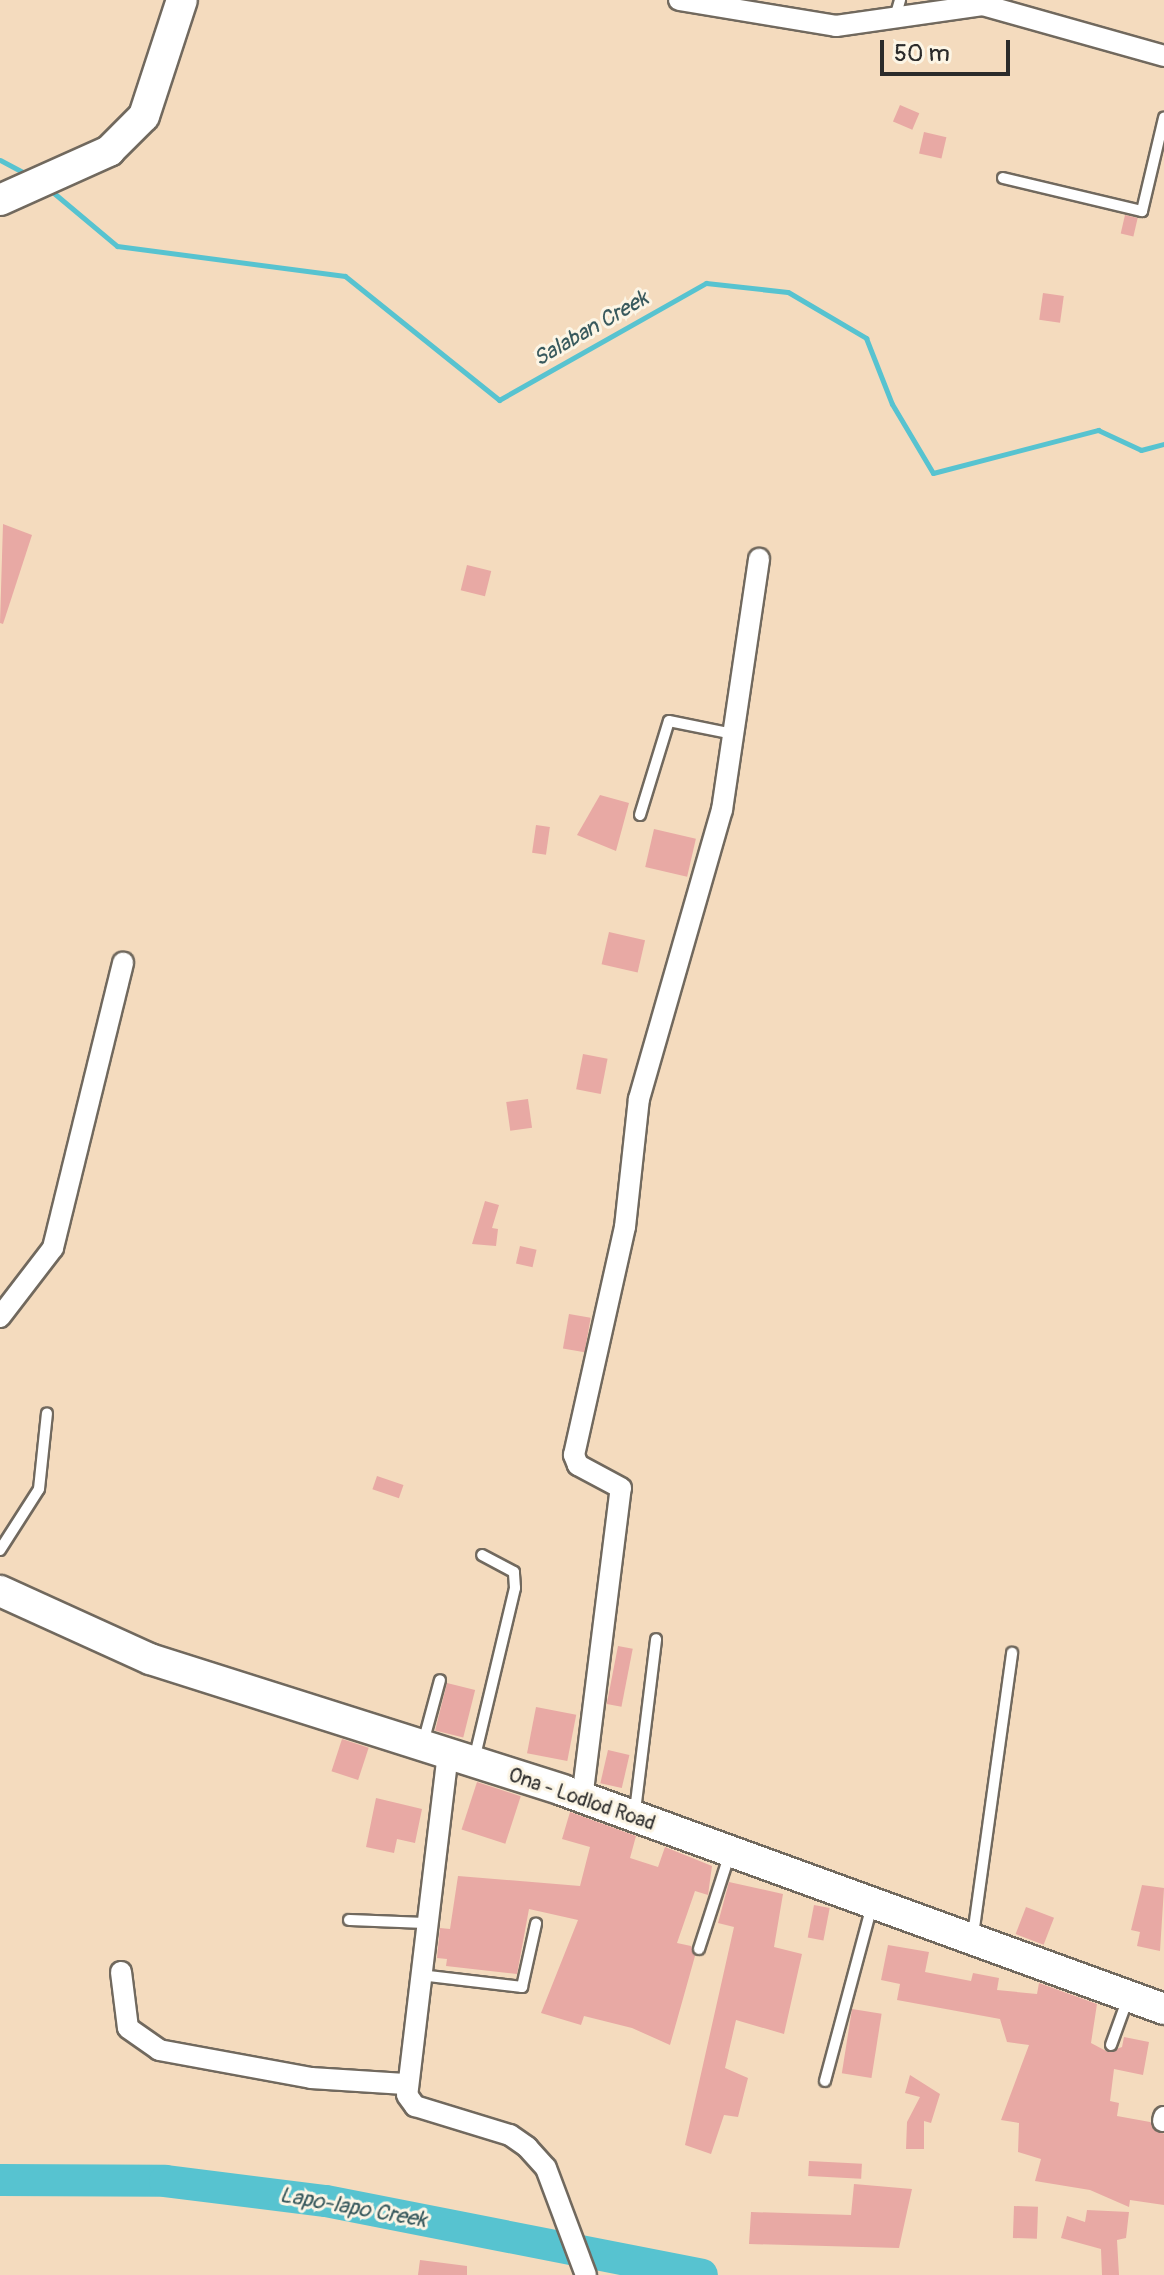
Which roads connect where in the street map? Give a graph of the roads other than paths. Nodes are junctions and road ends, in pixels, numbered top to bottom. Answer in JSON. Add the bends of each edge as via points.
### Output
{"nodes":[{"id":1,"x":182,"y":0,"type":"edge"},
{"id":2,"x":679,"y":0,"type":"edge"},
{"id":3,"x":898,"y":7,"type":"edge"},
{"id":4,"x":1164,"y":56,"type":"edge"},
{"id":5,"x":1164,"y":118,"type":"edge"},
{"id":6,"x":1003,"y":178,"type":"dead end"},
{"id":7,"x":0,"y":200,"type":"edge"},
{"id":8,"x":759,"y":559,"type":"dead end"},
{"id":9,"x":733,"y":734,"type":"junction"},
{"id":10,"x":640,"y":815,"type":"dead end"},
{"id":11,"x":123,"y":962,"type":"dead end"},
{"id":12,"x":0,"y":1317,"type":"edge"},
{"id":13,"x":47,"y":1413,"type":"dead end"},
{"id":14,"x":0,"y":1550,"type":"edge"},
{"id":15,"x":482,"y":1555,"type":"dead end"},
{"id":16,"x":0,"y":1591,"type":"edge"},
{"id":17,"x":656,"y":1639,"type":"dead end"},
{"id":18,"x":1012,"y":1653,"type":"dead end"},
{"id":19,"x":440,"y":1680,"type":"dead end"},
{"id":20,"x":448,"y":1753,"type":"junction"},
{"id":21,"x":582,"y":1799,"type":"junction"},
{"id":22,"x":635,"y":1817,"type":"junction"},
{"id":23,"x":730,"y":1851,"type":"junction"},
{"id":24,"x":873,"y":1902,"type":"junction"},
{"id":25,"x":349,"y":1920,"type":"dead end"},
{"id":26,"x":426,"y":1923,"type":"junction"},
{"id":27,"x":536,"y":1924,"type":"dead end"},
{"id":28,"x":972,"y":1937,"type":"junction"},
{"id":29,"x":699,"y":1949,"type":"dead end"},
{"id":30,"x":121,"y":1972,"type":"dead end"},
{"id":31,"x":420,"y":1975,"type":"junction"},
{"id":32,"x":1129,"y":1996,"type":"junction"},
{"id":33,"x":1164,"y":2009,"type":"edge"},
{"id":34,"x":1111,"y":2045,"type":"dead end"},
{"id":35,"x":825,"y":2081,"type":"dead end"},
{"id":36,"x":405,"y":2084,"type":"junction"},
{"id":37,"x":586,"y":2275,"type":"edge"}],
"edges":[{"from":1,"to":7,"type":"main road","via":[[144,116],[109,151]]},
{"from":2,"to":3,"type":"street","via":[[814,25]]},
{"from":3,"to":4,"type":"street","via":[[983,5]]},
{"from":5,"to":6,"type":"lane","via":[[1142,211]]},
{"from":8,"to":9,"type":"street"},
{"from":9,"to":10,"type":"lane","via":[[669,721]]},
{"from":9,"to":21,"type":"street","via":[[722,810],[639,1099],[625,1227],[574,1455],[578,1465],[621,1488]]},
{"from":11,"to":12,"type":"street","via":[[57,1236]]},
{"from":13,"to":14,"type":"lane","via":[[39,1489]]},
{"from":15,"to":20,"type":"lane","via":[[514,1572],[515,1588]]},
{"from":16,"to":20,"type":"main road","name":"Ona - Lodlod Road","via":[[150,1659]]},
{"from":17,"to":22,"type":"lane"},
{"from":18,"to":28,"type":"lane"},
{"from":19,"to":20,"type":"lane"},
{"from":20,"to":21,"type":"main road","name":"Ona - Lodlod Road"},
{"from":20,"to":26,"type":"street"},
{"from":21,"to":22,"type":"main road","name":"Ona - Lodlod Road"},
{"from":22,"to":23,"type":"main road","name":"Ona - Lodlod Road"},
{"from":23,"to":24,"type":"main road","name":"Ona - Lodlod Road"},
{"from":23,"to":29,"type":"lane"},
{"from":24,"to":28,"type":"main road","name":"Ona - Lodlod Road"},
{"from":24,"to":35,"type":"lane"},
{"from":25,"to":26,"type":"lane"},
{"from":26,"to":31,"type":"street"},
{"from":27,"to":31,"type":"lane","via":[[522,1987]]},
{"from":28,"to":32,"type":"main road","name":"Ona - Lodlod Road"},
{"from":30,"to":36,"type":"street","via":[[128,2028],[159,2050],[311,2078]]},
{"from":31,"to":36,"type":"street"},
{"from":32,"to":33,"type":"main road","name":"Ona - Lodlod Road"},
{"from":32,"to":34,"type":"lane"},
{"from":36,"to":37,"type":"street","via":[[415,2106],[510,2135],[527,2147],[546,2168],[576,2232]]}]}
